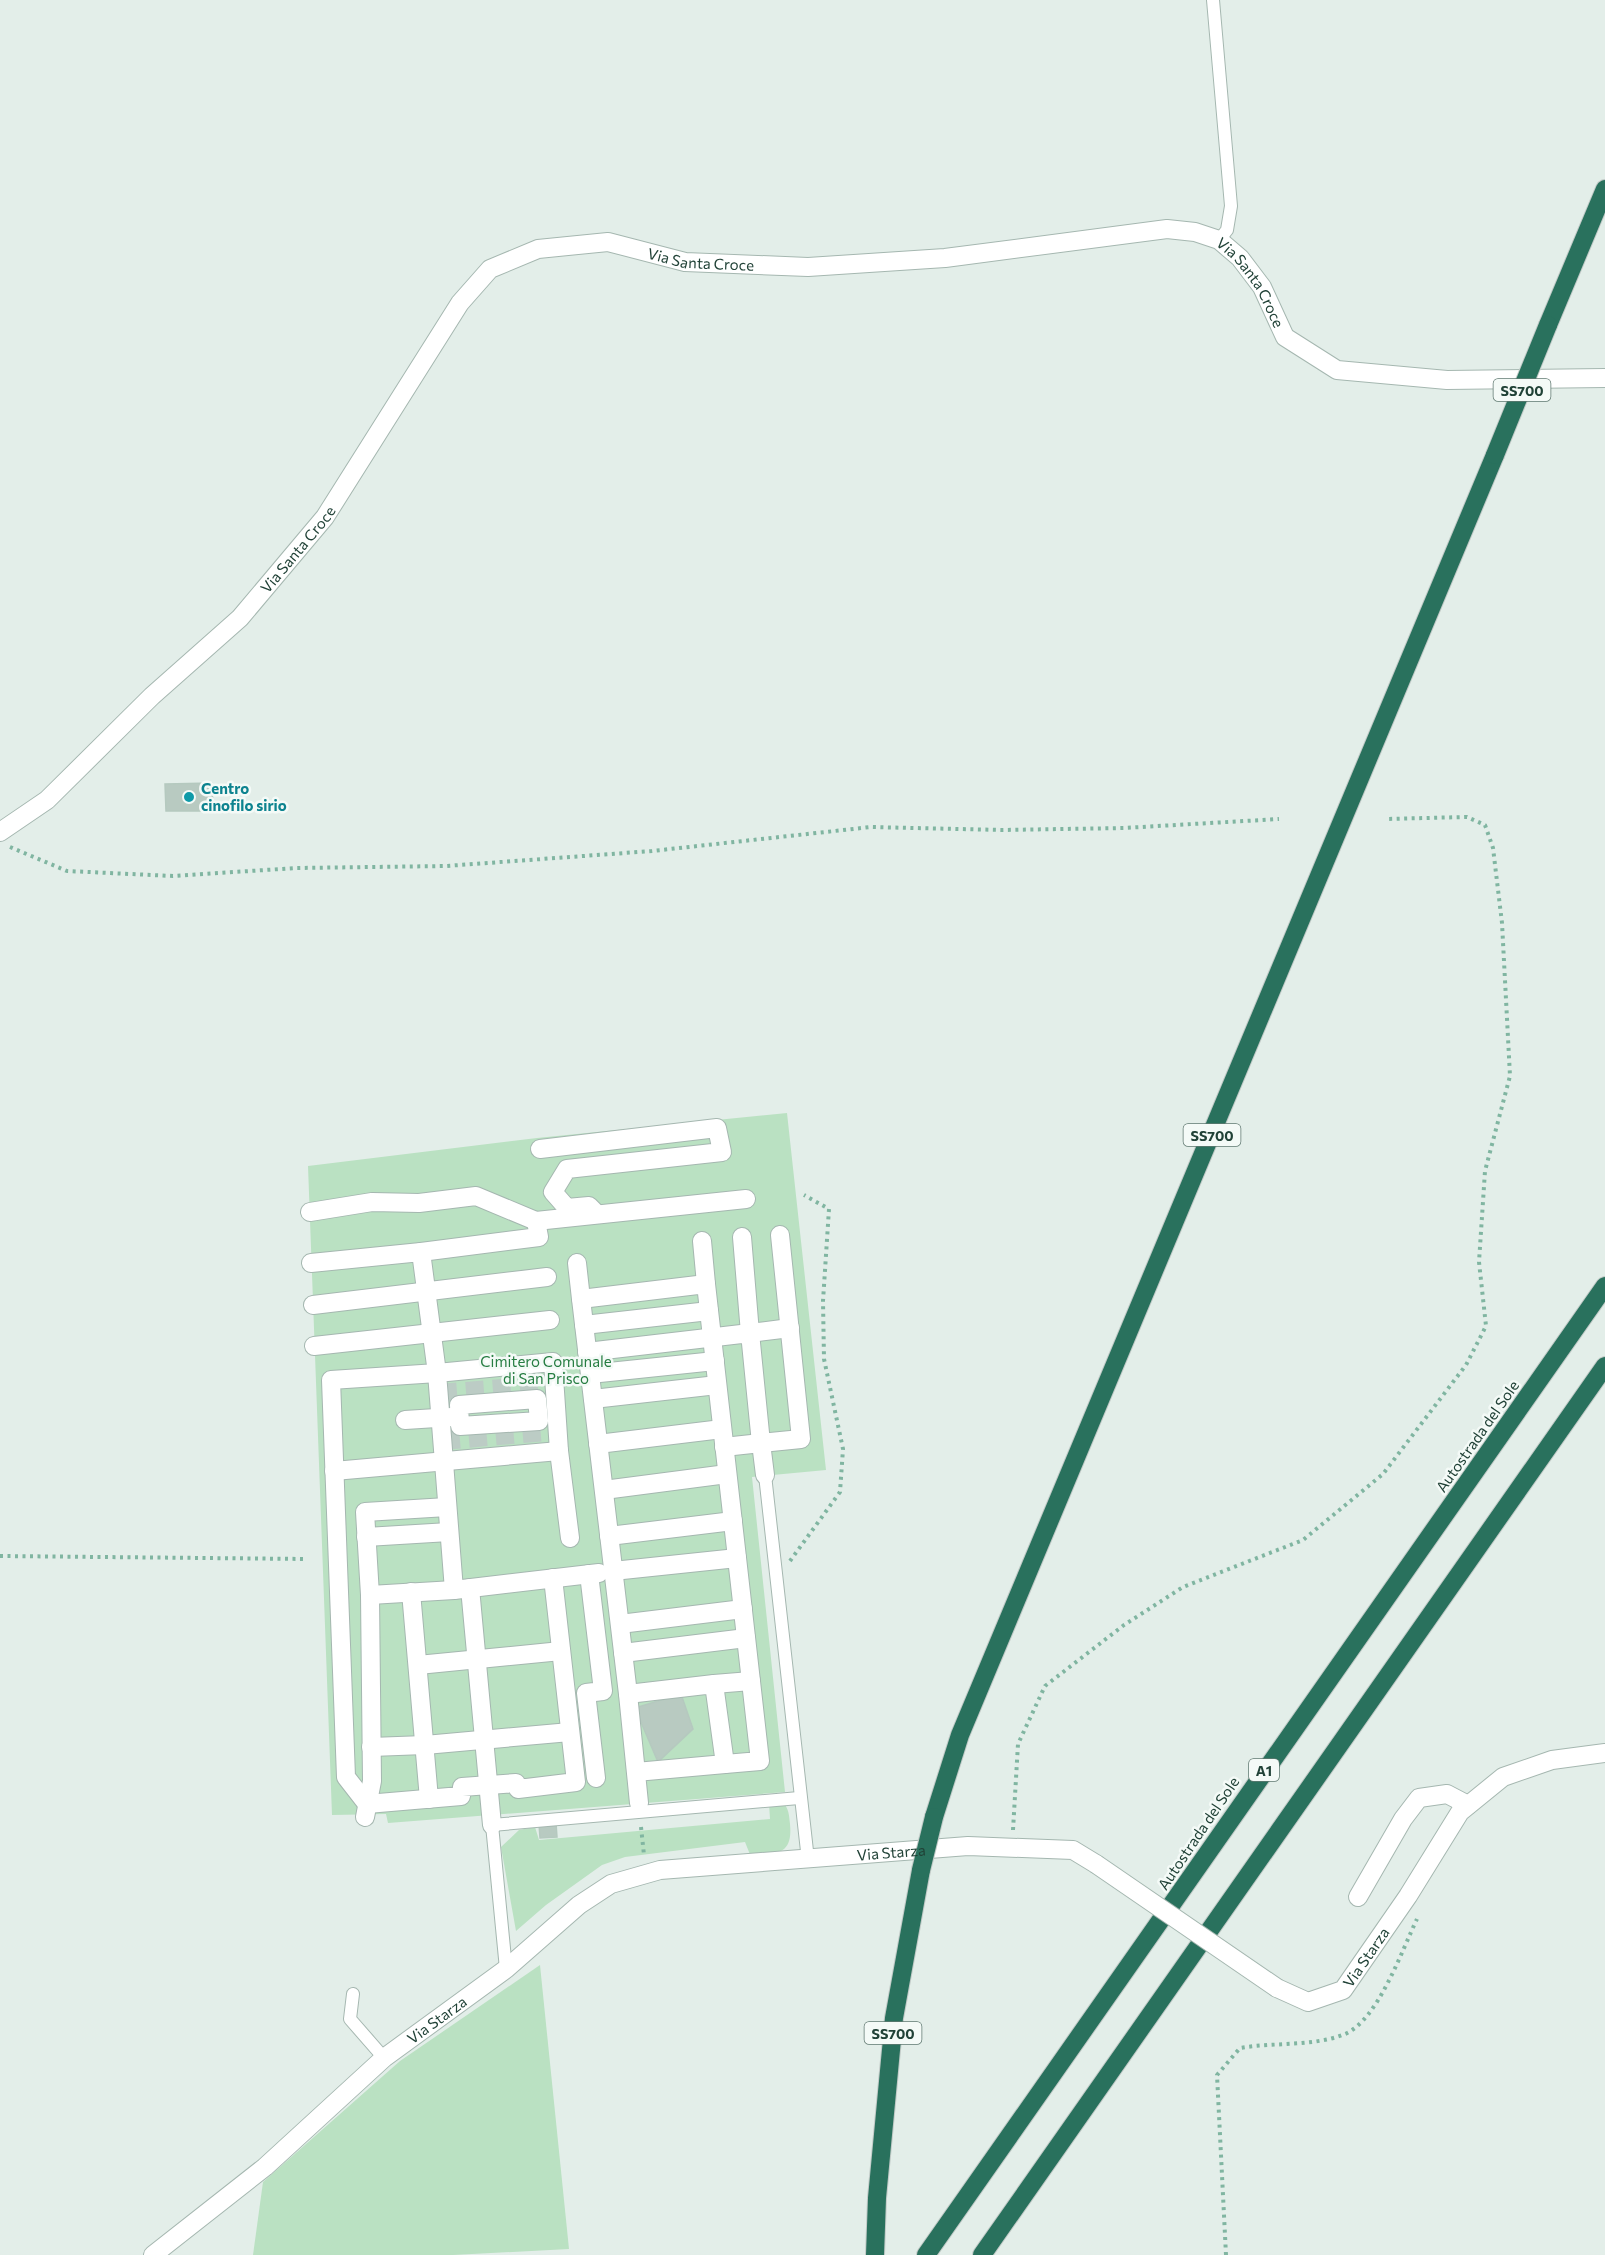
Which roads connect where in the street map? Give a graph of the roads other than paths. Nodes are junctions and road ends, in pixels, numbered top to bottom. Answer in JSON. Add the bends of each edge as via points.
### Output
{"nodes":[{"id":1,"x":1214,"y":0,"type":"edge"},
{"id":2,"x":1605,"y":189,"type":"edge"},
{"id":3,"x":1219,"y":240,"type":"junction"},
{"id":4,"x":1605,"y":378,"type":"edge"},
{"id":5,"x":0,"y":832,"type":"edge"},
{"id":6,"x":540,"y":1149,"type":"dead end"},
{"id":7,"x":746,"y":1199,"type":"dead end"},
{"id":8,"x":310,"y":1212,"type":"dead end"},
{"id":9,"x":597,"y":1214,"type":"junction"},
{"id":10,"x":536,"y":1221,"type":"junction"},
{"id":11,"x":780,"y":1234,"type":"dead end"},
{"id":12,"x":742,"y":1237,"type":"dead end"},
{"id":13,"x":702,"y":1241,"type":"dead end"},
{"id":14,"x":421,"y":1252,"type":"junction"},
{"id":15,"x":312,"y":1263,"type":"dead end"},
{"id":16,"x":577,"y":1263,"type":"dead end"},
{"id":17,"x":547,"y":1277,"type":"dead end"},
{"id":18,"x":706,"y":1284,"type":"junction"},
{"id":19,"x":1605,"y":1286,"type":"edge"},
{"id":20,"x":426,"y":1292,"type":"junction"},
{"id":21,"x":581,"y":1299,"type":"junction"},
{"id":22,"x":313,"y":1305,"type":"dead end"},
{"id":23,"x":709,"y":1311,"type":"junction"},
{"id":24,"x":550,"y":1320,"type":"dead end"},
{"id":25,"x":584,"y":1325,"type":"junction"},
{"id":26,"x":790,"y":1328,"type":"junction"},
{"id":27,"x":431,"y":1333,"type":"junction"},
{"id":28,"x":750,"y":1333,"type":"junction"},
{"id":29,"x":712,"y":1337,"type":"junction"},
{"id":30,"x":314,"y":1346,"type":"dead end"},
{"id":31,"x":587,"y":1352,"type":"junction"},
{"id":32,"x":715,"y":1361,"type":"junction"},
{"id":33,"x":1605,"y":1366,"type":"edge"},
{"id":34,"x":437,"y":1373,"type":"junction"},
{"id":35,"x":590,"y":1374,"type":"junction"},
{"id":36,"x":717,"y":1384,"type":"junction"},
{"id":37,"x":593,"y":1400,"type":"junction"},
{"id":38,"x":556,"y":1408,"type":"junction"},
{"id":39,"x":441,"y":1418,"type":"junction"},
{"id":40,"x":405,"y":1420,"type":"dead end"},
{"id":41,"x":723,"y":1438,"type":"junction"},
{"id":42,"x":761,"y":1443,"type":"junction"},
{"id":43,"x":598,"y":1444,"type":"junction"},
{"id":44,"x":559,"y":1451,"type":"junction"},
{"id":45,"x":444,"y":1461,"type":"junction"},
{"id":46,"x":334,"y":1471,"type":"junction"},
{"id":47,"x":727,"y":1474,"type":"junction"},
{"id":48,"x":765,"y":1475,"type":"joint"},
{"id":49,"x":604,"y":1490,"type":"junction"},
{"id":50,"x":447,"y":1507,"type":"junction"},
{"id":51,"x":733,"y":1521,"type":"junction"},
{"id":52,"x":449,"y":1532,"type":"junction"},
{"id":53,"x":609,"y":1536,"type":"junction"},
{"id":54,"x":366,"y":1537,"type":"junction"},
{"id":55,"x":570,"y":1538,"type":"dead end"},
{"id":56,"x":737,"y":1558,"type":"junction"},
{"id":57,"x":601,"y":1573,"type":"junction"},
{"id":58,"x":553,"y":1578,"type":"junction"},
{"id":59,"x":462,"y":1589,"type":"junction"},
{"id":60,"x":411,"y":1592,"type":"junction"},
{"id":61,"x":370,"y":1595,"type":"junction"},
{"id":62,"x":743,"y":1609,"type":"junction"},
{"id":63,"x":620,"y":1624,"type":"junction"},
{"id":64,"x":746,"y":1638,"type":"junction"},
{"id":65,"x":561,"y":1651,"type":"junction"},
{"id":66,"x":623,"y":1653,"type":"junction"},
{"id":67,"x":477,"y":1659,"type":"junction"},
{"id":68,"x":418,"y":1665,"type":"junction"},
{"id":69,"x":751,"y":1681,"type":"junction"},
{"id":70,"x":714,"y":1684,"type":"junction"},
{"id":71,"x":628,"y":1694,"type":"junction"},
{"id":72,"x":570,"y":1732,"type":"junction"},
{"id":73,"x":484,"y":1740,"type":"junction"},
{"id":74,"x":425,"y":1745,"type":"junction"},
{"id":75,"x":371,"y":1747,"type":"junction"},
{"id":76,"x":1605,"y":1753,"type":"edge"},
{"id":77,"x":725,"y":1764,"type":"junction"},
{"id":78,"x":636,"y":1772,"type":"junction"},
{"id":79,"x":596,"y":1778,"type":"dead end"},
{"id":80,"x":488,"y":1785,"type":"junction"},
{"id":81,"x":799,"y":1798,"type":"junction"},
{"id":82,"x":429,"y":1799,"type":"junction"},
{"id":83,"x":639,"y":1803,"type":"dead end"},
{"id":84,"x":1468,"y":1805,"type":"junction"},
{"id":85,"x":366,"y":1810,"type":"junction"},
{"id":86,"x":492,"y":1825,"type":"junction"},
{"id":87,"x":808,"y":1860,"type":"junction"},
{"id":88,"x":1358,"y":1897,"type":"dead end"},
{"id":89,"x":506,"y":1970,"type":"junction"},
{"id":90,"x":353,"y":1994,"type":"dead end"},
{"id":91,"x":384,"y":2058,"type":"junction"},
{"id":92,"x":153,"y":2255,"type":"edge"},
{"id":93,"x":875,"y":2255,"type":"edge"},
{"id":94,"x":926,"y":2255,"type":"edge"},
{"id":95,"x":982,"y":2255,"type":"edge"}],
"edges":[{"from":1,"to":3,"type":"lane","via":[[1231,206],[1227,230]]},
{"from":2,"to":93,"type":"highway","number":"SS700","bridge":true,"via":[[960,1735],[921,1870],[894,2019]]},
{"from":3,"to":4,"type":"street","name":"Via Santa Croce","via":[[1240,258],[1262,287],[1285,338],[1337,370],[1447,380]]},
{"from":3,"to":5,"type":"street","name":"Via Santa Croce","via":[[1167,229],[945,258],[808,267],[685,262],[608,242],[538,249],[490,269],[460,303],[325,517],[240,618],[152,696],[47,800]]},
{"from":6,"to":9,"type":"street","via":[[717,1128],[722,1152],[567,1168],[553,1192],[567,1208],[589,1206]]},
{"from":7,"to":9,"type":"street"},
{"from":8,"to":10,"type":"street","via":[[372,1202],[419,1203],[476,1196],[502,1202]]},
{"from":9,"to":10,"type":"street"},
{"from":10,"to":14,"type":"street","via":[[539,1237]]},
{"from":11,"to":26,"type":"street"},
{"from":12,"to":28,"type":"street"},
{"from":13,"to":18,"type":"street"},
{"from":14,"to":15,"type":"street"},
{"from":14,"to":20,"type":"street"},
{"from":16,"to":21,"type":"street"},
{"from":17,"to":20,"type":"street"},
{"from":18,"to":21,"type":"street"},
{"from":18,"to":23,"type":"street"},
{"from":19,"to":94,"type":"highway","name":"Autostrada del Sole","number":"A1"},
{"from":20,"to":22,"type":"street"},
{"from":20,"to":27,"type":"street"},
{"from":21,"to":25,"type":"street"},
{"from":23,"to":25,"type":"street"},
{"from":23,"to":29,"type":"street"},
{"from":24,"to":27,"type":"street"},
{"from":25,"to":31,"type":"street"},
{"from":26,"to":28,"type":"street"},
{"from":26,"to":42,"type":"street","via":[[801,1439]]},
{"from":27,"to":30,"type":"street"},
{"from":27,"to":34,"type":"street"},
{"from":28,"to":29,"type":"street"},
{"from":28,"to":42,"type":"street"},
{"from":29,"to":31,"type":"street"},
{"from":29,"to":32,"type":"street"},
{"from":31,"to":35,"type":"street"},
{"from":32,"to":35,"type":"street"},
{"from":32,"to":36,"type":"street"},
{"from":33,"to":95,"type":"highway"},
{"from":34,"to":38,"type":"street","via":[[558,1358]]},
{"from":34,"to":39,"type":"street"},
{"from":34,"to":46,"type":"street","via":[[331,1380]]},
{"from":35,"to":37,"type":"street"},
{"from":36,"to":37,"type":"street"},
{"from":36,"to":41,"type":"street"},
{"from":37,"to":43,"type":"street"},
{"from":38,"to":39,"type":"street","via":[[538,1409],[537,1399],[459,1405],[460,1416]]},
{"from":38,"to":44,"type":"street"},
{"from":39,"to":40,"type":"street"},
{"from":39,"to":45,"type":"street"},
{"from":41,"to":42,"type":"street"},
{"from":41,"to":43,"type":"street"},
{"from":41,"to":47,"type":"street"},
{"from":42,"to":48,"type":"street"},
{"from":43,"to":49,"type":"street"},
{"from":44,"to":45,"type":"street"},
{"from":44,"to":55,"type":"street"},
{"from":45,"to":46,"type":"street"},
{"from":45,"to":50,"type":"street"},
{"from":46,"to":85,"type":"street","via":[[346,1777]]},
{"from":47,"to":49,"type":"street"},
{"from":47,"to":51,"type":"street"},
{"from":48,"to":81,"type":"lane"},
{"from":49,"to":53,"type":"street"},
{"from":50,"to":52,"type":"street"},
{"from":50,"to":54,"type":"street","via":[[365,1512]]},
{"from":51,"to":53,"type":"street"},
{"from":51,"to":56,"type":"street"},
{"from":52,"to":54,"type":"street"},
{"from":52,"to":59,"type":"street"},
{"from":53,"to":57,"type":"street"},
{"from":54,"to":61,"type":"street"},
{"from":56,"to":57,"type":"street"},
{"from":56,"to":62,"type":"street"},
{"from":57,"to":58,"type":"street"},
{"from":57,"to":63,"type":"street"},
{"from":57,"to":79,"type":"street","via":[[603,1691],[586,1692]]},
{"from":58,"to":59,"type":"street"},
{"from":58,"to":65,"type":"street"},
{"from":59,"to":60,"type":"street"},
{"from":59,"to":67,"type":"street"},
{"from":60,"to":61,"type":"street"},
{"from":60,"to":68,"type":"street"},
{"from":61,"to":75,"type":"street"},
{"from":62,"to":63,"type":"street"},
{"from":62,"to":64,"type":"street"},
{"from":63,"to":66,"type":"street"},
{"from":64,"to":66,"type":"street"},
{"from":64,"to":69,"type":"street"},
{"from":65,"to":67,"type":"street"},
{"from":65,"to":72,"type":"street"},
{"from":66,"to":71,"type":"street"},
{"from":67,"to":68,"type":"street"},
{"from":67,"to":73,"type":"street"},
{"from":68,"to":74,"type":"street"},
{"from":69,"to":70,"type":"street"},
{"from":69,"to":77,"type":"street","via":[[760,1761]]},
{"from":70,"to":71,"type":"street"},
{"from":70,"to":77,"type":"street"},
{"from":71,"to":78,"type":"street"},
{"from":72,"to":73,"type":"street"},
{"from":72,"to":80,"type":"street","via":[[576,1782],[518,1789],[516,1783]]},
{"from":73,"to":74,"type":"street"},
{"from":73,"to":80,"type":"street"},
{"from":74,"to":75,"type":"street"},
{"from":74,"to":82,"type":"street"},
{"from":75,"to":85,"type":"street","via":[[372,1781]]},
{"from":76,"to":84,"type":"street","name":"Via Starza","via":[[1552,1760],[1503,1777]]},
{"from":77,"to":78,"type":"street"},
{"from":78,"to":83,"type":"street"},
{"from":80,"to":82,"type":"street","via":[[462,1787],[461,1796]]},
{"from":80,"to":86,"type":"street"},
{"from":81,"to":86,"type":"lane"},
{"from":81,"to":87,"type":"lane"},
{"from":82,"to":85,"type":"street"},
{"from":84,"to":87,"type":"street","name":"Via Starza","bridge":true,"via":[[1343,1990],[1308,2002],[1276,1988],[1072,1850],[968,1846]]},
{"from":84,"to":88,"type":"street","via":[[1447,1794],[1419,1798]]},
{"from":86,"to":89,"type":"lane"},
{"from":87,"to":89,"type":"street","name":"Via Starza","via":[[660,1870],[611,1884],[579,1905]]},
{"from":89,"to":91,"type":"street","name":"Via Starza"},
{"from":90,"to":91,"type":"lane","via":[[350,2019]]},
{"from":91,"to":92,"type":"street","name":"Via Starza","via":[[265,2167]]}]}
